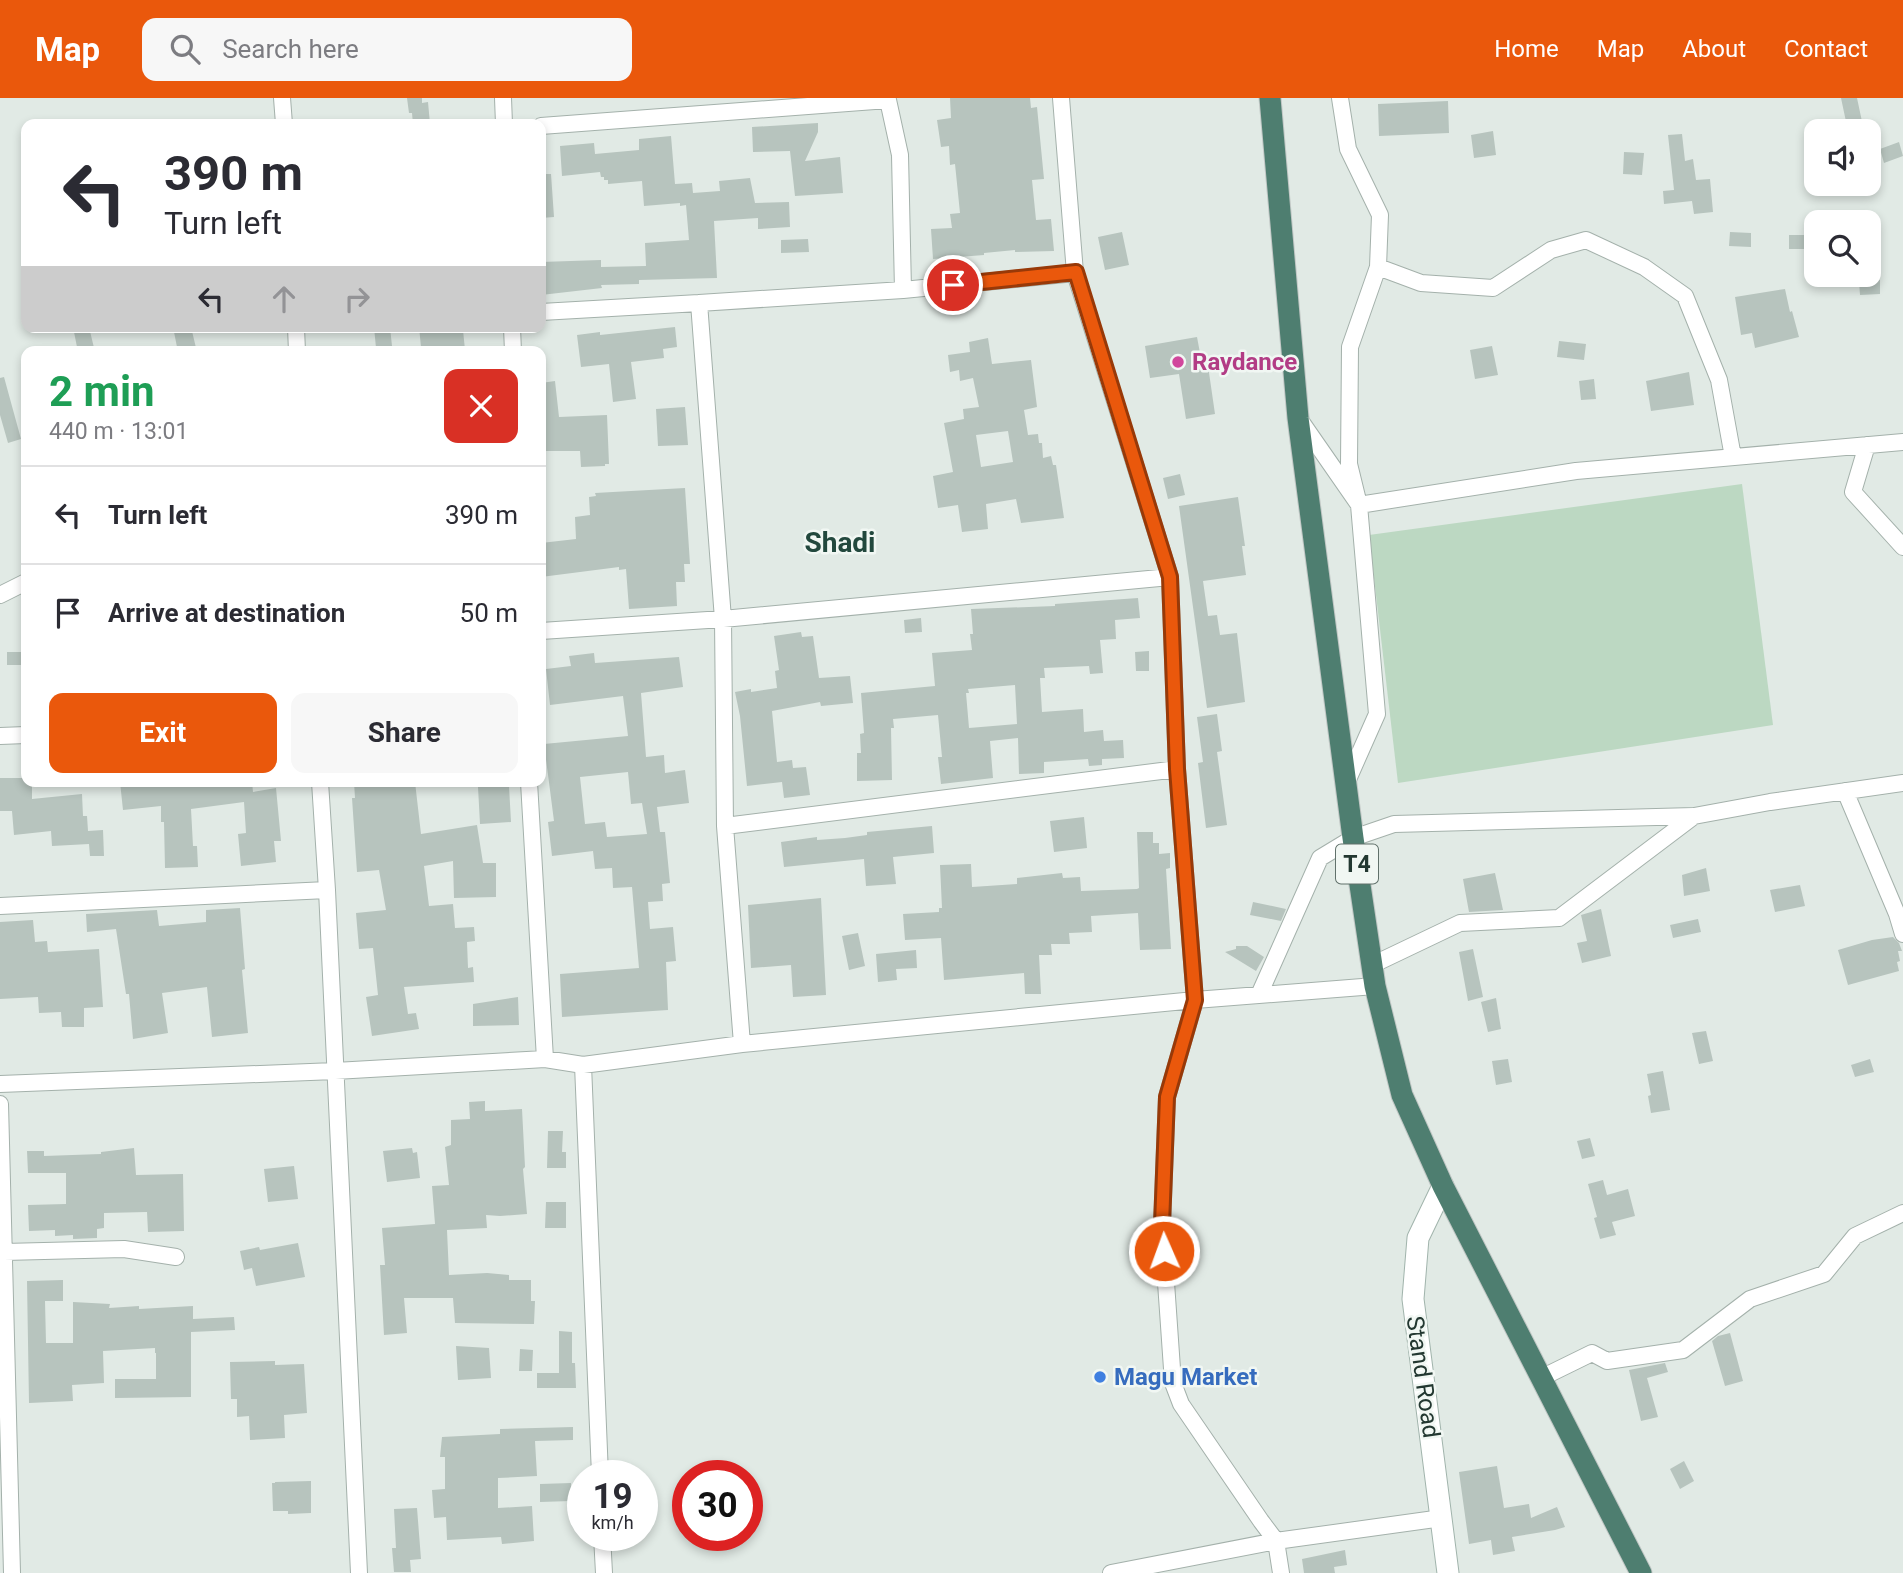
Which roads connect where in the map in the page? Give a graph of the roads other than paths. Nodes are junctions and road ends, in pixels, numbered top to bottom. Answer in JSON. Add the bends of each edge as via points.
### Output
{"nodes":[{"id":1,"x":282,"y":98,"type":"edge"},
{"id":2,"x":503,"y":98,"type":"edge"},
{"id":3,"x":1061,"y":98,"type":"edge"},
{"id":4,"x":1270,"y":98,"type":"edge"},
{"id":5,"x":1339,"y":98,"type":"edge"},
{"id":6,"x":284,"y":119,"type":"edge"},
{"id":7,"x":504,"y":119,"type":"edge"},
{"id":8,"x":546,"y":126,"type":"edge"},
{"id":9,"x":1378,"y":267,"type":"junction"},
{"id":10,"x":1076,"y":272,"type":"junction"},
{"id":11,"x":903,"y":290,"type":"junction"},
{"id":12,"x":699,"y":303,"type":"junction"},
{"id":13,"x":546,"y":312,"type":"edge"},
{"id":14,"x":1298,"y":418,"type":"junction"},
{"id":15,"x":1903,"y":442,"type":"edge"},
{"id":16,"x":1867,"y":445,"type":"junction"},
{"id":17,"x":1733,"y":457,"type":"junction"},
{"id":18,"x":1359,"y":505,"type":"junction"},
{"id":19,"x":1903,"y":547,"type":"edge"},
{"id":20,"x":1170,"y":577,"type":"junction"},
{"id":21,"x":21,"y":585,"type":"edge"},
{"id":22,"x":0,"y":595,"type":"edge"},
{"id":23,"x":723,"y":619,"type":"junction"},
{"id":24,"x":546,"y":631,"type":"edge"},
{"id":25,"x":21,"y":735,"type":"edge"},
{"id":26,"x":0,"y":736,"type":"edge"},
{"id":27,"x":1177,"y":769,"type":"junction"},
{"id":28,"x":1903,"y":783,"type":"edge"},
{"id":29,"x":1346,"y":785,"type":"junction"},
{"id":30,"x":320,"y":787,"type":"edge"},
{"id":31,"x":529,"y":787,"type":"edge"},
{"id":32,"x":1845,"y":791,"type":"junction"},
{"id":33,"x":1694,"y":816,"type":"junction"},
{"id":34,"x":726,"y":826,"type":"junction"},
{"id":35,"x":1353,"y":838,"type":"junction"},
{"id":36,"x":327,"y":890,"type":"junction"},
{"id":37,"x":0,"y":906,"type":"edge"},
{"id":38,"x":1903,"y":934,"type":"edge"},
{"id":39,"x":1374,"y":976,"type":"junction"},
{"id":40,"x":1259,"y":995,"type":"junction"},
{"id":41,"x":1195,"y":1000,"type":"junction"},
{"id":42,"x":742,"y":1044,"type":"junction"},
{"id":43,"x":545,"y":1059,"type":"junction"},
{"id":44,"x":583,"y":1065,"type":"junction"},
{"id":45,"x":335,"y":1071,"type":"junction"},
{"id":46,"x":0,"y":1084,"type":"edge"},
{"id":47,"x":0,"y":1104,"type":"edge"},
{"id":48,"x":1443,"y":1186,"type":"junction"},
{"id":49,"x":1903,"y":1213,"type":"edge"},
{"id":50,"x":4,"y":1252,"type":"junction"},
{"id":51,"x":176,"y":1257,"type":"dead end"},
{"id":52,"x":1541,"y":1378,"type":"junction"},
{"id":53,"x":599,"y":1460,"type":"edge"},
{"id":54,"x":1442,"y":1518,"type":"junction"},
{"id":55,"x":1276,"y":1541,"type":"junction"},
{"id":56,"x":603,"y":1551,"type":"edge"},
{"id":57,"x":12,"y":1573,"type":"edge"},
{"id":58,"x":359,"y":1573,"type":"edge"},
{"id":59,"x":604,"y":1573,"type":"edge"},
{"id":60,"x":1105,"y":1573,"type":"edge"},
{"id":61,"x":1111,"y":1573,"type":"edge"},
{"id":62,"x":1281,"y":1573,"type":"edge"},
{"id":63,"x":1448,"y":1573,"type":"edge"},
{"id":64,"x":1642,"y":1573,"type":"edge"}],
"edges":[{"from":1,"to":6,"type":"street"},
{"from":2,"to":7,"type":"street"},
{"from":3,"to":10,"type":"street"},
{"from":4,"to":14,"type":"highway","number":"T4"},
{"from":5,"to":9,"type":"street","via":[[1348,149],[1380,215]]},
{"from":8,"to":11,"type":"street","via":[[888,100],[900,155]]},
{"from":9,"to":17,"type":"street","via":[[1422,283],[1493,288],[1551,250],[1586,240],[1644,267],[1685,296],[1720,380]]},
{"from":9,"to":18,"type":"street","via":[[1350,347],[1349,464]]},
{"from":10,"to":11,"type":"street"},
{"from":10,"to":20,"type":"street"},
{"from":11,"to":12,"type":"street"},
{"from":12,"to":13,"type":"street"},
{"from":12,"to":23,"type":"street"},
{"from":14,"to":18,"type":"street"},
{"from":14,"to":29,"type":"highway","number":"T4"},
{"from":15,"to":16,"type":"street"},
{"from":16,"to":17,"type":"street"},
{"from":16,"to":19,"type":"street","via":[[1853,492]]},
{"from":17,"to":18,"type":"street","via":[[1576,471]]},
{"from":18,"to":29,"type":"street","via":[[1377,714]]},
{"from":20,"to":23,"type":"street"},
{"from":20,"to":27,"type":"street"},
{"from":21,"to":22,"type":"street"},
{"from":23,"to":24,"type":"street"},
{"from":23,"to":34,"type":"street"},
{"from":25,"to":26,"type":"street"},
{"from":27,"to":34,"type":"street"},
{"from":27,"to":41,"type":"street"},
{"from":28,"to":32,"type":"street"},
{"from":29,"to":35,"type":"highway","number":"T4"},
{"from":30,"to":36,"type":"street"},
{"from":31,"to":43,"type":"street"},
{"from":32,"to":33,"type":"street"},
{"from":32,"to":38,"type":"street"},
{"from":33,"to":35,"type":"street","via":[[1394,824]]},
{"from":33,"to":39,"type":"street","via":[[1559,918],[1460,923]]},
{"from":34,"to":42,"type":"street"},
{"from":35,"to":39,"type":"highway","number":"T4"},
{"from":35,"to":40,"type":"street","via":[[1320,858]]},
{"from":36,"to":37,"type":"street"},
{"from":36,"to":45,"type":"street"},
{"from":39,"to":40,"type":"street"},
{"from":39,"to":48,"type":"highway","number":"T4","via":[[1402,1095]]},
{"from":40,"to":41,"type":"street"},
{"from":41,"to":42,"type":"street"},
{"from":41,"to":55,"type":"street","via":[[1167,1097],[1162,1224],[1173,1383],[1181,1404]]},
{"from":42,"to":44,"type":"street"},
{"from":43,"to":44,"type":"street"},
{"from":43,"to":45,"type":"street"},
{"from":44,"to":53,"type":"street"},
{"from":45,"to":46,"type":"street"},
{"from":45,"to":58,"type":"street"},
{"from":47,"to":50,"type":"street"},
{"from":48,"to":52,"type":"highway","number":"T4"},
{"from":48,"to":54,"type":"main road","name":"Stand Road","via":[[1418,1238],[1413,1299]]},
{"from":49,"to":52,"type":"street","via":[[1855,1236],[1824,1274],[1750,1299],[1683,1350],[1607,1361],[1592,1353]]},
{"from":50,"to":51,"type":"street","via":[[124,1250]]},
{"from":50,"to":57,"type":"street"},
{"from":52,"to":64,"type":"highway","number":"T4"},
{"from":54,"to":55,"type":"street"},
{"from":54,"to":63,"type":"main road","name":"Stand Road"},
{"from":55,"to":61,"type":"street"},
{"from":55,"to":62,"type":"street"},
{"from":56,"to":59,"type":"street"},
{"from":60,"to":61,"type":"street"}]}
